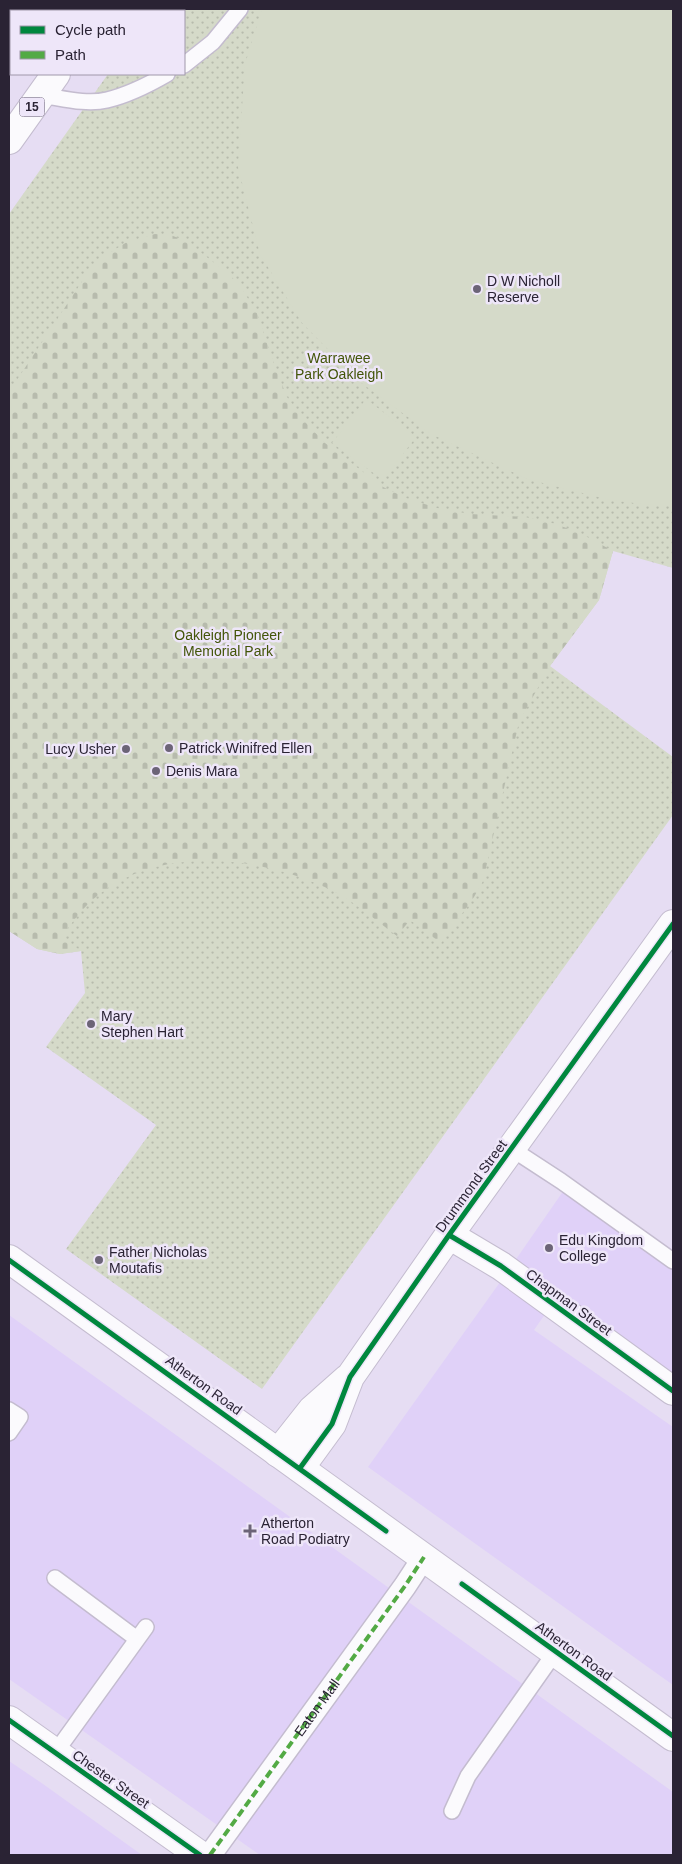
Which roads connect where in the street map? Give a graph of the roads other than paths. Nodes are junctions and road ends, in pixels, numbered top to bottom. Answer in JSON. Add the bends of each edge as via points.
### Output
{"nodes":[{"id":1,"x":240,"y":9,"type":"edge"},
{"id":2,"x":185,"y":63,"type":"edge"},
{"id":3,"x":165,"y":75,"type":"edge"},
{"id":4,"x":48,"y":84,"type":"edge"},
{"id":5,"x":9,"y":140,"type":"edge"},
{"id":6,"x":673,"y":924,"type":"edge"},
{"id":7,"x":512,"y":1149,"type":"junction"},
{"id":8,"x":449,"y":1235,"type":"junction"},
{"id":9,"x":9,"y":1259,"type":"edge"},
{"id":10,"x":673,"y":1261,"type":"edge"},
{"id":11,"x":673,"y":1391,"type":"edge"},
{"id":12,"x":9,"y":1410,"type":"edge"},
{"id":13,"x":9,"y":1433,"type":"edge"},
{"id":14,"x":289,"y":1460,"type":"junction"},
{"id":15,"x":424,"y":1557,"type":"junction"},
{"id":16,"x":55,"y":1578,"type":"dead end"},
{"id":17,"x":556,"y":1651,"type":"junction"},
{"id":18,"x":9,"y":1720,"type":"edge"},
{"id":19,"x":673,"y":1737,"type":"edge"},
{"id":20,"x":55,"y":1753,"type":"junction"},
{"id":21,"x":452,"y":1811,"type":"dead end"},
{"id":22,"x":200,"y":1855,"type":"edge"},
{"id":23,"x":210,"y":1855,"type":"edge"}],
"edges":[{"from":1,"to":2,"type":"lane","via":[[213,42]]},
{"from":3,"to":4,"type":"lane","via":[[135,91],[105,100],[83,101]]},
{"from":4,"to":5,"type":"main road","number":"15"},
{"from":6,"to":7,"type":"main road","name":"Drummond Street"},
{"from":7,"to":8,"type":"main road","name":"Drummond Street"},
{"from":7,"to":10,"type":"lane"},
{"from":8,"to":11,"type":"main road","name":"Chapman Street","via":[[500,1266]]},
{"from":8,"to":14,"type":"main road","name":"Drummond Street","via":[[350,1377],[312,1410]]},
{"from":9,"to":14,"type":"main road","name":"Atherton Road"},
{"from":12,"to":13,"type":"lane","via":[[20,1417]]},
{"from":14,"to":15,"type":"main road","name":"Atherton Road"},
{"from":15,"to":17,"type":"main road","name":"Atherton Road"},
{"from":15,"to":23,"type":"street","name":"Eaton Mall"},
{"from":16,"to":20,"type":"lane","via":[[141,1633]]},
{"from":17,"to":19,"type":"main road","name":"Atherton Road"},
{"from":17,"to":21,"type":"lane","via":[[468,1776]]},
{"from":18,"to":20,"type":"main road","name":"Chester Street"},
{"from":20,"to":22,"type":"main road","name":"Chester Street"}]}
